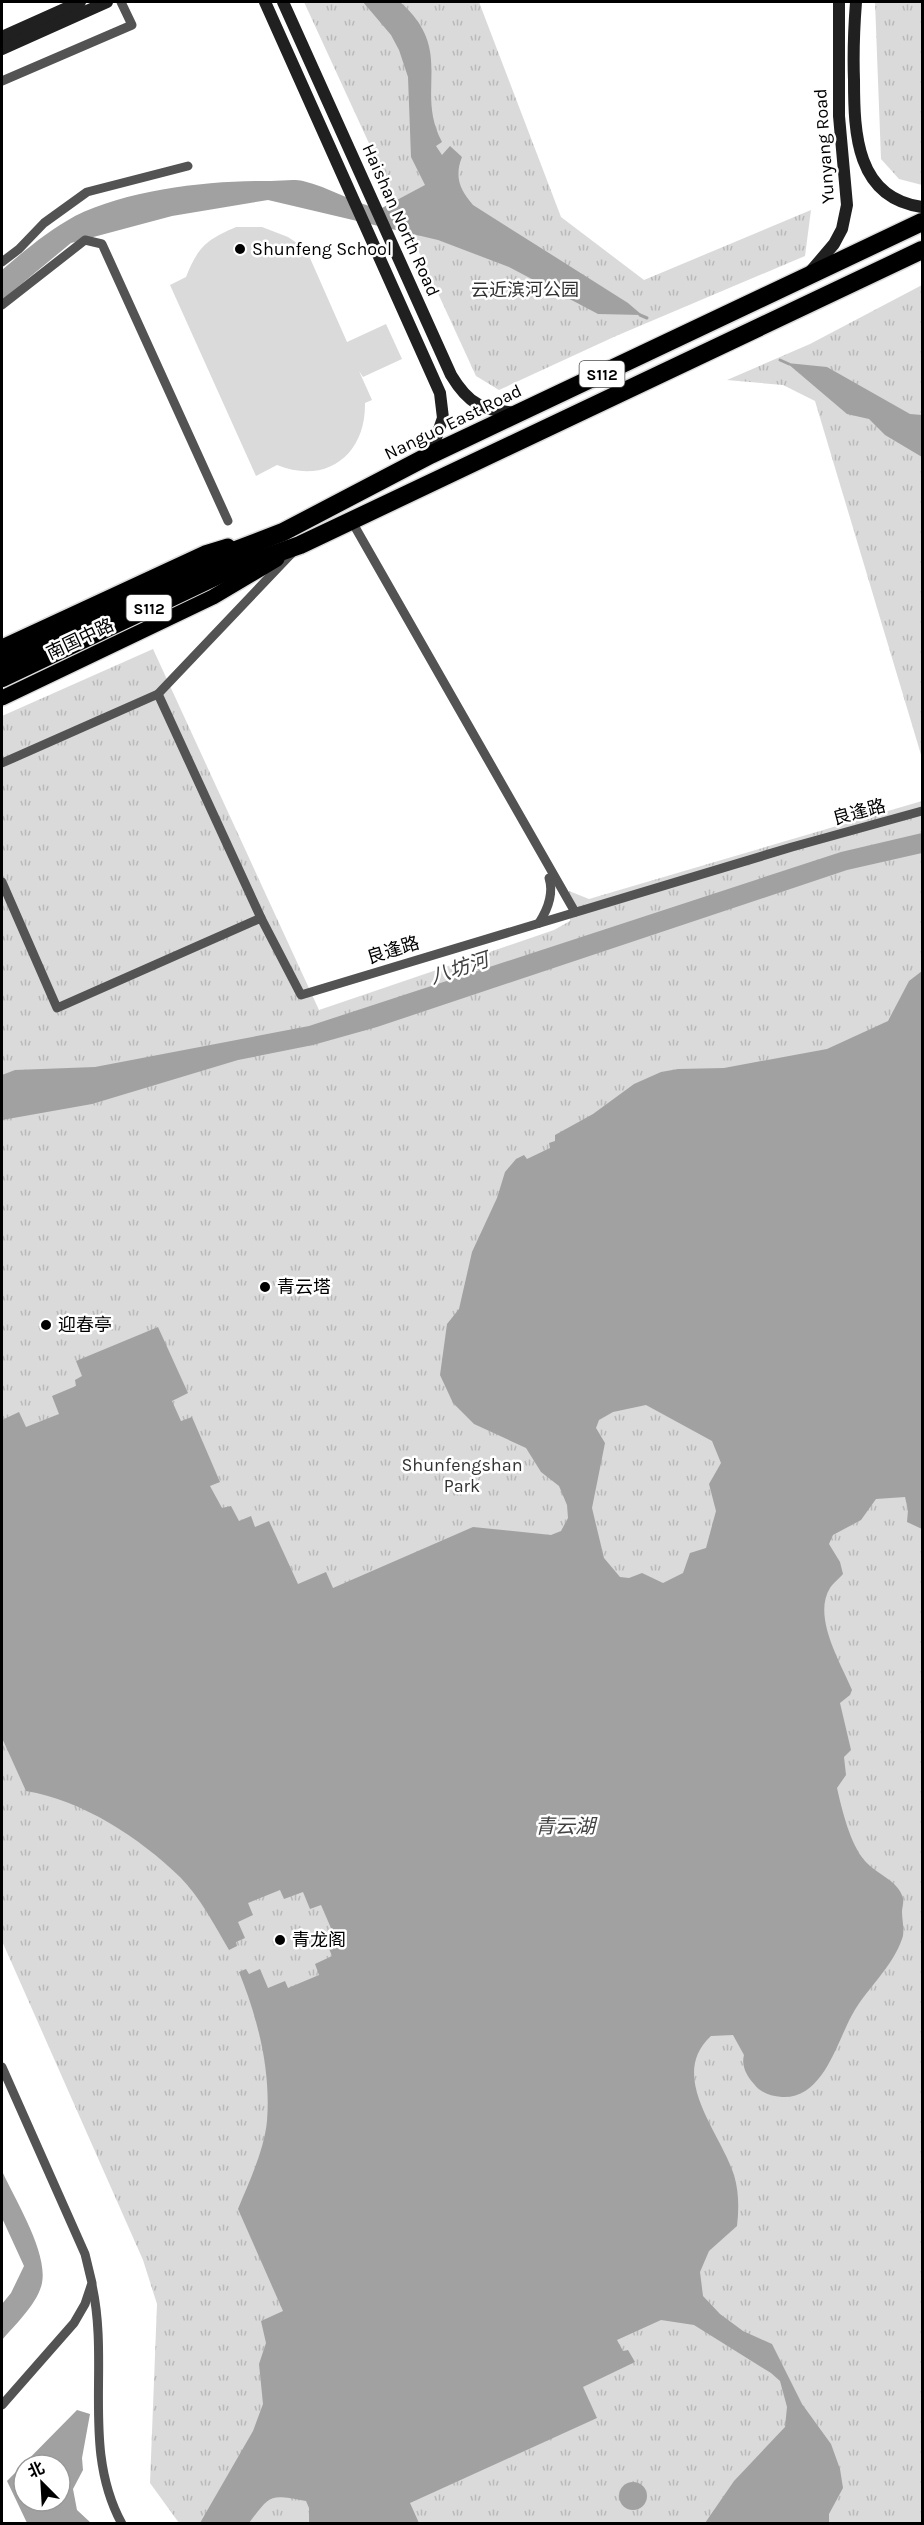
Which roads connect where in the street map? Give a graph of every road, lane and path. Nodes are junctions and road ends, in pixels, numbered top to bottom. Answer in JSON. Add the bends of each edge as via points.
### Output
{"nodes":[{"id":1,"x":80,"y":2,"type":"edge"},
{"id":2,"x":107,"y":2,"type":"edge"},
{"id":3,"x":122,"y":2,"type":"edge"},
{"id":4,"x":266,"y":2,"type":"edge"},
{"id":5,"x":283,"y":2,"type":"edge"},
{"id":6,"x":839,"y":2,"type":"edge"},
{"id":7,"x":856,"y":2,"type":"edge"},
{"id":8,"x":2,"y":37,"type":"edge"},
{"id":9,"x":853,"y":42,"type":"junction"},
{"id":10,"x":2,"y":49,"type":"edge"},
{"id":11,"x":837,"y":56,"type":"junction"},
{"id":12,"x":2,"y":81,"type":"edge"},
{"id":13,"x":188,"y":166,"type":"dead end"},
{"id":14,"x":922,"y":207,"type":"edge"},
{"id":15,"x":922,"y":222,"type":"edge"},
{"id":16,"x":922,"y":250,"type":"edge"},
{"id":17,"x":2,"y":261,"type":"edge"},
{"id":18,"x":807,"y":276,"type":"junction"},
{"id":19,"x":2,"y":305,"type":"edge"},
{"id":20,"x":522,"y":413,"type":"junction"},
{"id":21,"x":430,"y":455,"type":"junction"},
{"id":22,"x":351,"y":519,"type":"junction"},
{"id":23,"x":228,"y":521,"type":"dead end"},
{"id":24,"x":283,"y":532,"type":"junction"},
{"id":25,"x":300,"y":545,"type":"junction"},
{"id":26,"x":2,"y":647,"type":"edge"},
{"id":27,"x":2,"y":660,"type":"edge"},
{"id":28,"x":2,"y":678,"type":"edge"},
{"id":29,"x":158,"y":694,"type":"junction"},
{"id":30,"x":2,"y":698,"type":"edge"},
{"id":31,"x":2,"y":762,"type":"edge"},
{"id":32,"x":922,"y":811,"type":"edge"},
{"id":33,"x":544,"y":862,"type":"junction"},
{"id":34,"x":2,"y":882,"type":"edge"},
{"id":35,"x":575,"y":912,"type":"junction"},
{"id":36,"x":261,"y":918,"type":"junction"},
{"id":37,"x":539,"y":923,"type":"junction"},
{"id":38,"x":2,"y":2067,"type":"edge"},
{"id":39,"x":92,"y":2283,"type":"junction"},
{"id":40,"x":2,"y":2405,"type":"edge"},
{"id":41,"x":122,"y":2523,"type":"edge"}],
"edges":[{"from":1,"to":8,"type":"street"},
{"from":2,"to":10,"type":"street"},
{"from":3,"to":12,"type":"street","via":[[132,24]]},
{"from":4,"to":21,"type":"street","name":"Haishan North Road","via":[[440,393],[443,418]]},
{"from":5,"to":20,"type":"street","name":"Haishan North Road","via":[[460,389],[484,409]]},
{"from":6,"to":11,"type":"street","name":"Yunyang Road"},
{"from":7,"to":9,"type":"street","name":"Yunyang Road"},
{"from":9,"to":11,"type":"street","via":[[846,67],[842,67]]},
{"from":9,"to":14,"type":"street","name":"Yunyang Road","via":[[855,123],[867,169],[885,193]]},
{"from":11,"to":18,"type":"street","name":"Yunyang Road","via":[[846,217],[834,244]]},
{"from":13,"to":17,"type":"street","via":[[87,192],[44,223]]},
{"from":15,"to":18,"type":"highway","name":"Nanguo East Road","number":"S112"},
{"from":16,"to":22,"type":"highway","number":"S112"},
{"from":18,"to":20,"type":"highway","name":"Nanguo East Road","number":"S112"},
{"from":19,"to":23,"type":"street","via":[[85,240],[102,244]]},
{"from":20,"to":21,"type":"highway","name":"Nanguo East Road","number":"S112"},
{"from":21,"to":24,"type":"highway","name":"Nanguo East Road","number":"S112"},
{"from":22,"to":25,"type":"highway","number":"S112"},
{"from":22,"to":33,"type":"street"},
{"from":24,"to":26,"type":"main road","name":"南国中路","number":"S112","via":[[205,553]]},
{"from":24,"to":27,"type":"highway","name":"Nanguo East Road","number":"S112","via":[[223,555]]},
{"from":25,"to":28,"type":"highway","number":"S112","via":[[229,570]]},
{"from":25,"to":29,"type":"street"},
{"from":25,"to":30,"type":"main road","name":"南国中路","via":[[213,597]]},
{"from":29,"to":31,"type":"street"},
{"from":29,"to":36,"type":"street"},
{"from":32,"to":35,"type":"street","name":"良逢路"},
{"from":33,"to":35,"type":"street"},
{"from":33,"to":37,"type":"street","via":[[552,887],[547,911]]},
{"from":34,"to":36,"type":"street","via":[[57,1008]]},
{"from":35,"to":37,"type":"street","name":"良逢路"},
{"from":36,"to":37,"type":"street","name":"良逢路","via":[[301,995]]},
{"from":38,"to":39,"type":"street","via":[[85,2254]]},
{"from":39,"to":40,"type":"street","via":[[74,2323]]},
{"from":39,"to":41,"type":"street","via":[[100,2318],[102,2475]]}]}
